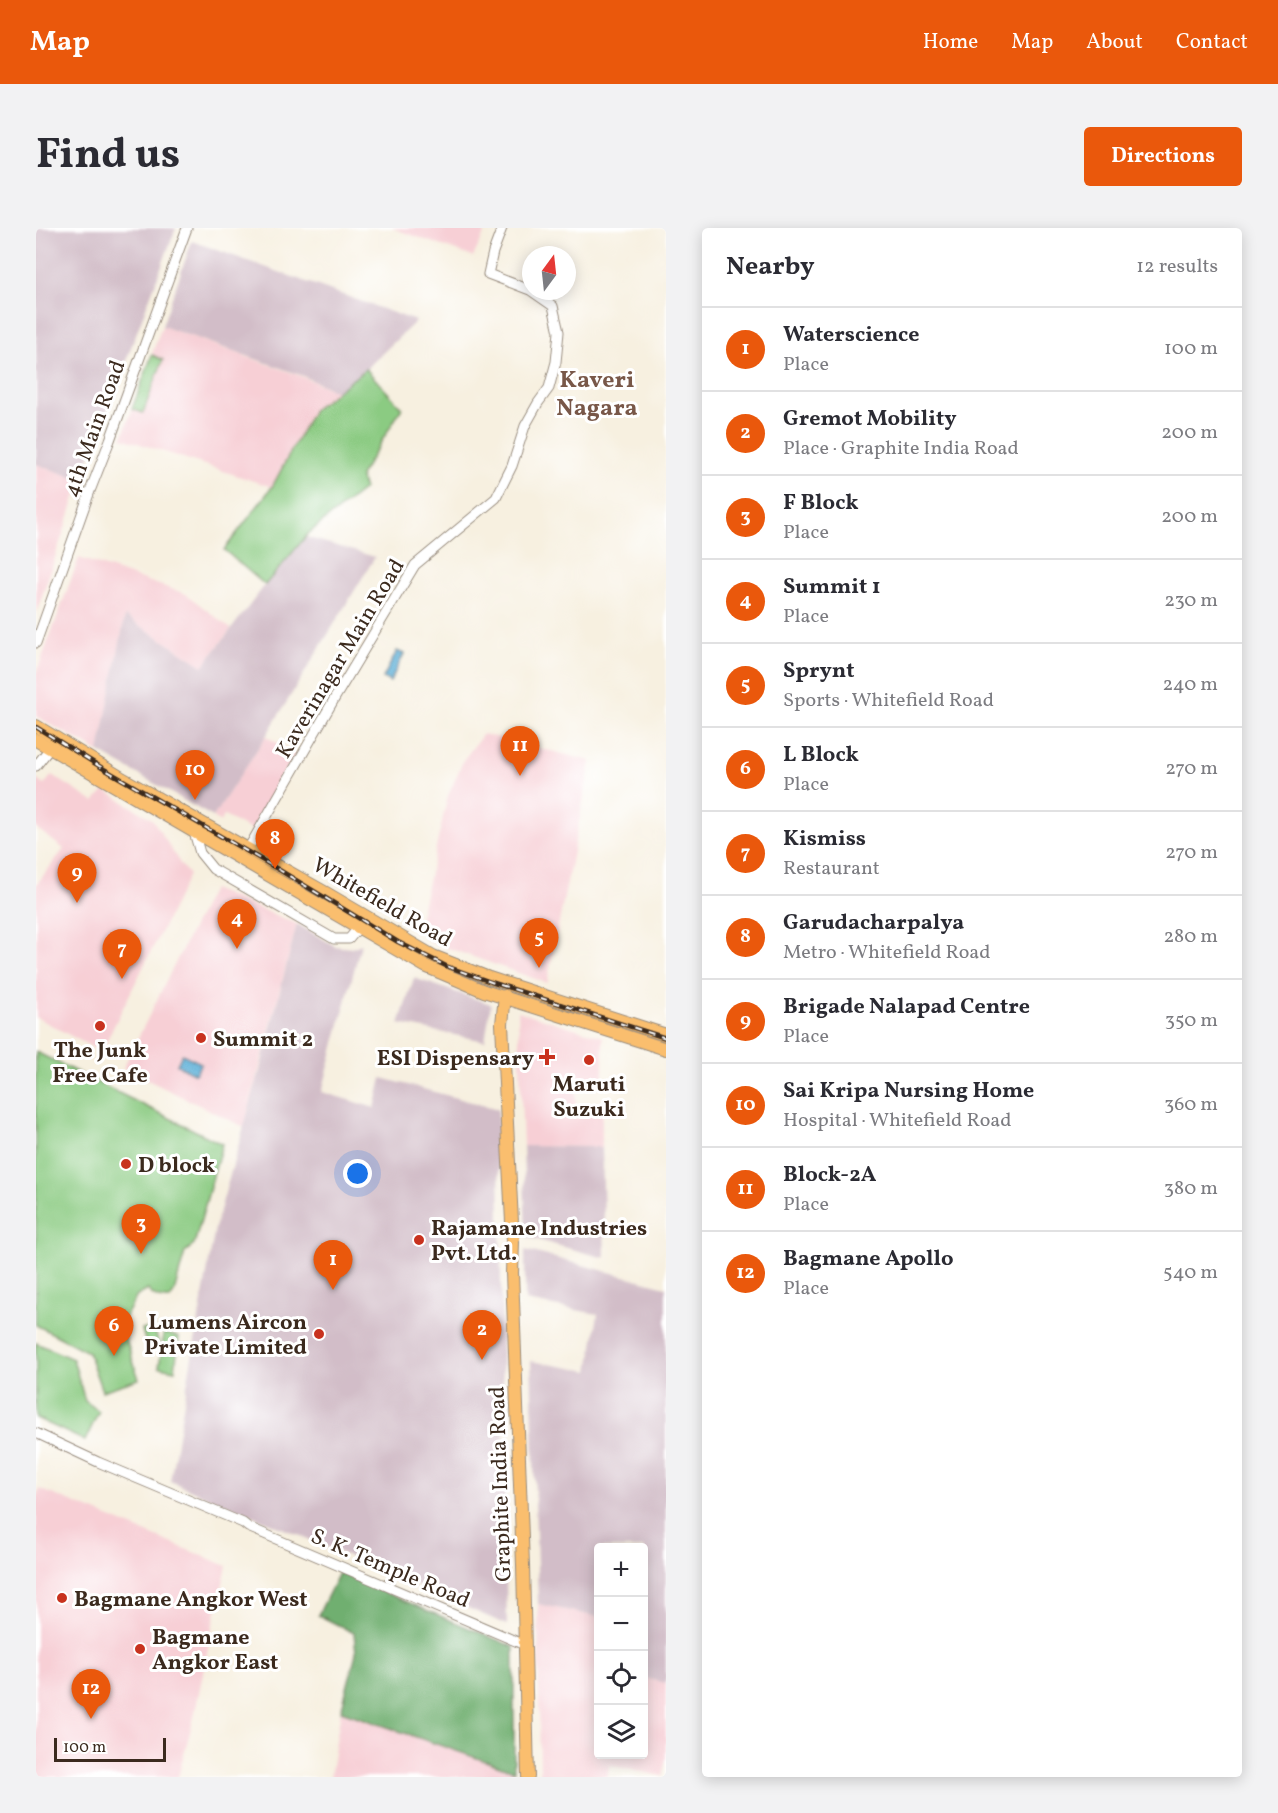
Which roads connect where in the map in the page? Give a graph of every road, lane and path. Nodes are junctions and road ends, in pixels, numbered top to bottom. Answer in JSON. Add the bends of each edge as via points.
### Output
{"nodes":[{"id":1,"x":188,"y":228,"type":"edge"},
{"id":2,"x":502,"y":228,"type":"edge"},
{"id":3,"x":36,"y":643,"type":"edge"},
{"id":4,"x":36,"y":726,"type":"edge"},
{"id":5,"x":36,"y":740,"type":"edge"},
{"id":6,"x":50,"y":748,"type":"junction"},
{"id":7,"x":36,"y":766,"type":"edge"},
{"id":8,"x":194,"y":832,"type":"junction"},
{"id":9,"x":248,"y":849,"type":"junction"},
{"id":10,"x":358,"y":927,"type":"junction"},
{"id":11,"x":455,"y":972,"type":"junction"},
{"id":12,"x":505,"y":996,"type":"junction"},
{"id":13,"x":666,"y":1035,"type":"edge"},
{"id":14,"x":666,"y":1049,"type":"edge"},
{"id":15,"x":36,"y":1433,"type":"edge"},
{"id":16,"x":525,"y":1642,"type":"junction"},
{"id":17,"x":528,"y":1777,"type":"edge"}],
"edges":[{"from":1,"to":3,"type":"street","name":"4th Main Road"},
{"from":2,"to":9,"type":"street","name":"Kaverinagar Main Road","via":[[488,274],[530,290],[553,306],[560,332],[549,388],[525,426],[496,498],[415,565]]},
{"from":4,"to":9,"type":"main road","name":"Whitefield Road"},
{"from":5,"to":6,"type":"main road","name":"Whitefield Road"},
{"from":6,"to":7,"type":"street"},
{"from":6,"to":8,"type":"main road","name":"Whitefield Road"},
{"from":8,"to":10,"type":"main road","name":"Whitefield Road"},
{"from":8,"to":10,"type":"street","via":[[200,853],[213,869],[274,906],[334,939],[349,939]]},
{"from":9,"to":11,"type":"main road","name":"Whitefield Road"},
{"from":10,"to":11,"type":"main road","name":"Whitefield Road","via":[[425,966]]},
{"from":11,"to":12,"type":"main road","name":"Whitefield Road","via":[[484,991]]},
{"from":11,"to":13,"type":"main road","name":"Whitefield Road"},
{"from":12,"to":14,"type":"main road"},
{"from":12,"to":16,"type":"main road","name":"Graphite India Road","via":[[502,1024]]},
{"from":15,"to":16,"type":"street","name":"S. K. Temple Road","via":[[248,1527]]},
{"from":16,"to":17,"type":"main road","name":"Graphite India Road"}]}
